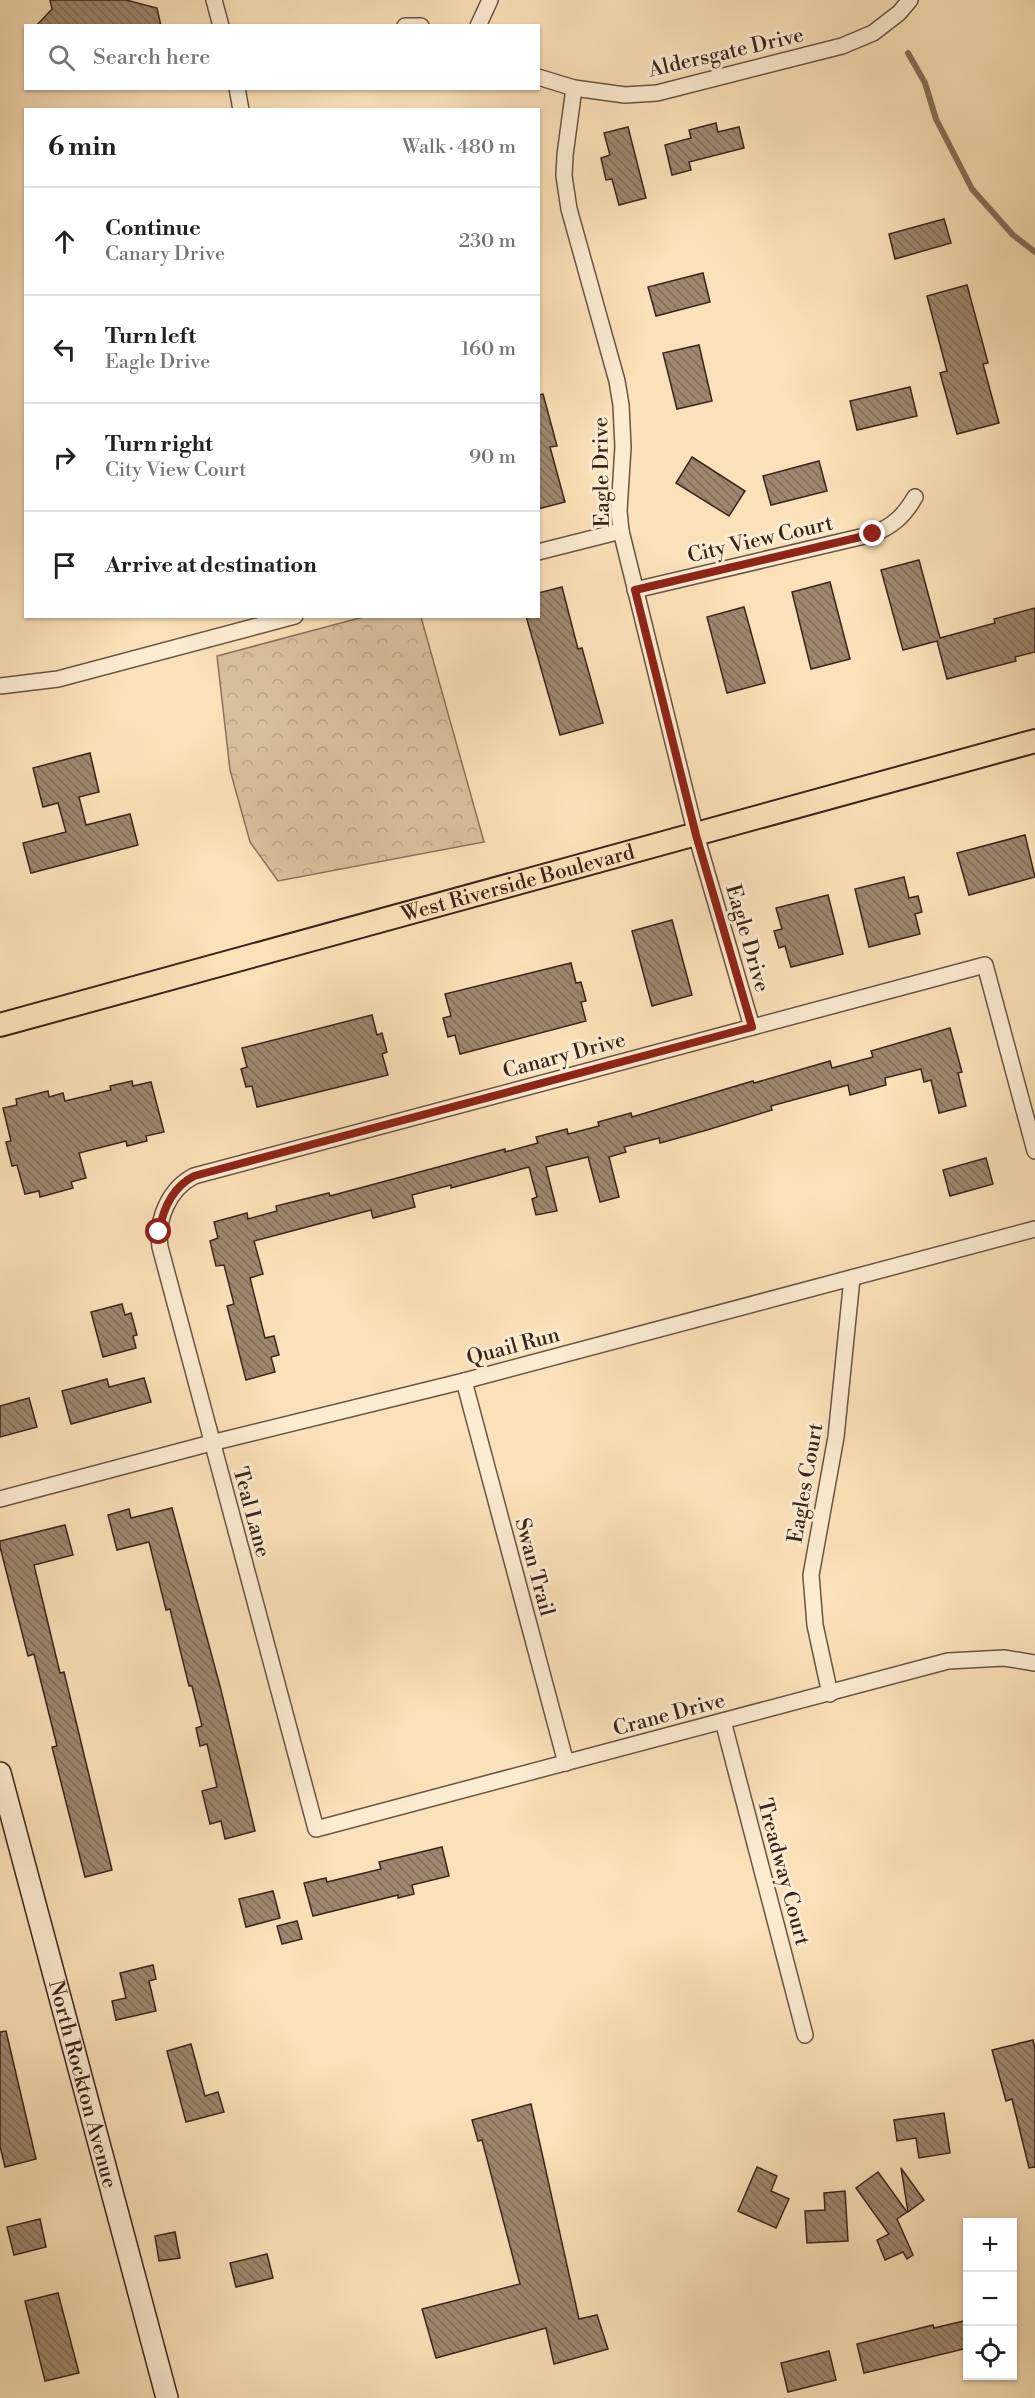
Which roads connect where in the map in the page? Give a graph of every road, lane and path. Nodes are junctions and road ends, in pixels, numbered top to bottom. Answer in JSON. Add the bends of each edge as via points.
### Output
{"nodes":[{"id":1,"x":214,"y":0,"type":"edge"},
{"id":2,"x":490,"y":0,"type":"edge"},
{"id":3,"x":910,"y":0,"type":"edge"},
{"id":4,"x":220,"y":24,"type":"edge"},
{"id":5,"x":479,"y":24,"type":"edge"},
{"id":6,"x":540,"y":78,"type":"edge"},
{"id":7,"x":574,"y":88,"type":"junction"},
{"id":8,"x":237,"y":90,"type":"edge"},
{"id":9,"x":241,"y":108,"type":"edge"},
{"id":10,"x":915,"y":498,"type":"dead end"},
{"id":11,"x":621,"y":531,"type":"junction"},
{"id":12,"x":540,"y":551,"type":"edge"},
{"id":13,"x":635,"y":590,"type":"junction"},
{"id":14,"x":287,"y":618,"type":"edge"},
{"id":15,"x":0,"y":686,"type":"edge"},
{"id":16,"x":1035,"y":741,"type":"edge"},
{"id":17,"x":696,"y":835,"type":"junction"},
{"id":18,"x":0,"y":1025,"type":"edge"},
{"id":19,"x":752,"y":1027,"type":"junction"},
{"id":20,"x":1035,"y":1151,"type":"edge"},
{"id":21,"x":166,"y":1206,"type":"joint"},
{"id":22,"x":1035,"y":1229,"type":"edge"},
{"id":23,"x":852,"y":1278,"type":"junction"},
{"id":24,"x":464,"y":1381,"type":"junction"},
{"id":25,"x":211,"y":1443,"type":"junction"},
{"id":26,"x":0,"y":1500,"type":"edge"},
{"id":27,"x":1035,"y":1662,"type":"edge"},
{"id":28,"x":830,"y":1694,"type":"junction"},
{"id":29,"x":723,"y":1721,"type":"junction"},
{"id":30,"x":566,"y":1763,"type":"junction"},
{"id":31,"x":0,"y":1773,"type":"edge"},
{"id":32,"x":316,"y":1829,"type":"joint"},
{"id":33,"x":805,"y":2035,"type":"dead end"},
{"id":34,"x":167,"y":2398,"type":"edge"}],
"edges":[{"from":1,"to":4,"type":"street"},
{"from":2,"to":5,"type":"street"},
{"from":3,"to":7,"type":"street","name":"Aldersgate Drive","via":[[873,33],[842,46],[657,93]]},
{"from":6,"to":7,"type":"street","name":"Aldersgate Drive"},
{"from":7,"to":11,"type":"street","name":"Eagle Drive","via":[[564,176],[569,209],[621,405]]},
{"from":8,"to":9,"type":"street"},
{"from":10,"to":13,"type":"street","name":"City View Court","via":[[891,527],[873,534]]},
{"from":11,"to":12,"type":"street"},
{"from":11,"to":13,"type":"street","name":"Eagle Drive"},
{"from":13,"to":17,"type":"street","name":"Eagle Drive"},
{"from":14,"to":15,"type":"street","via":[[58,679]]},
{"from":16,"to":17,"type":"main road","name":"West Riverside Boulevard"},
{"from":17,"to":18,"type":"main road","name":"West Riverside Boulevard"},
{"from":17,"to":19,"type":"street","name":"Eagle Drive"},
{"from":19,"to":20,"type":"street","name":"Canary Drive","via":[[985,965]]},
{"from":19,"to":21,"type":"street","name":"Canary Drive","via":[[203,1173],[179,1187]]},
{"from":21,"to":25,"type":"street","name":"Teal Lane","via":[[159,1232],[160,1247]]},
{"from":22,"to":23,"type":"street","name":"Quail Run"},
{"from":23,"to":24,"type":"street","name":"Quail Run"},
{"from":23,"to":28,"type":"street","name":"Eagles Court","via":[[836,1437],[811,1575],[815,1625]]},
{"from":24,"to":25,"type":"street","name":"Quail Run"},
{"from":24,"to":30,"type":"street","name":"Swan Trail"},
{"from":25,"to":26,"type":"street","name":"Quail Run"},
{"from":25,"to":32,"type":"street","name":"Teal Lane"},
{"from":27,"to":28,"type":"street","name":"Crane Drive","via":[[948,1661]]},
{"from":28,"to":29,"type":"street","name":"Crane Drive"},
{"from":29,"to":30,"type":"street","name":"Crane Drive"},
{"from":29,"to":33,"type":"street","name":"Treadway Court"},
{"from":30,"to":32,"type":"street","name":"Crane Drive"},
{"from":31,"to":34,"type":"main road","name":"North Rockton Avenue"}]}
